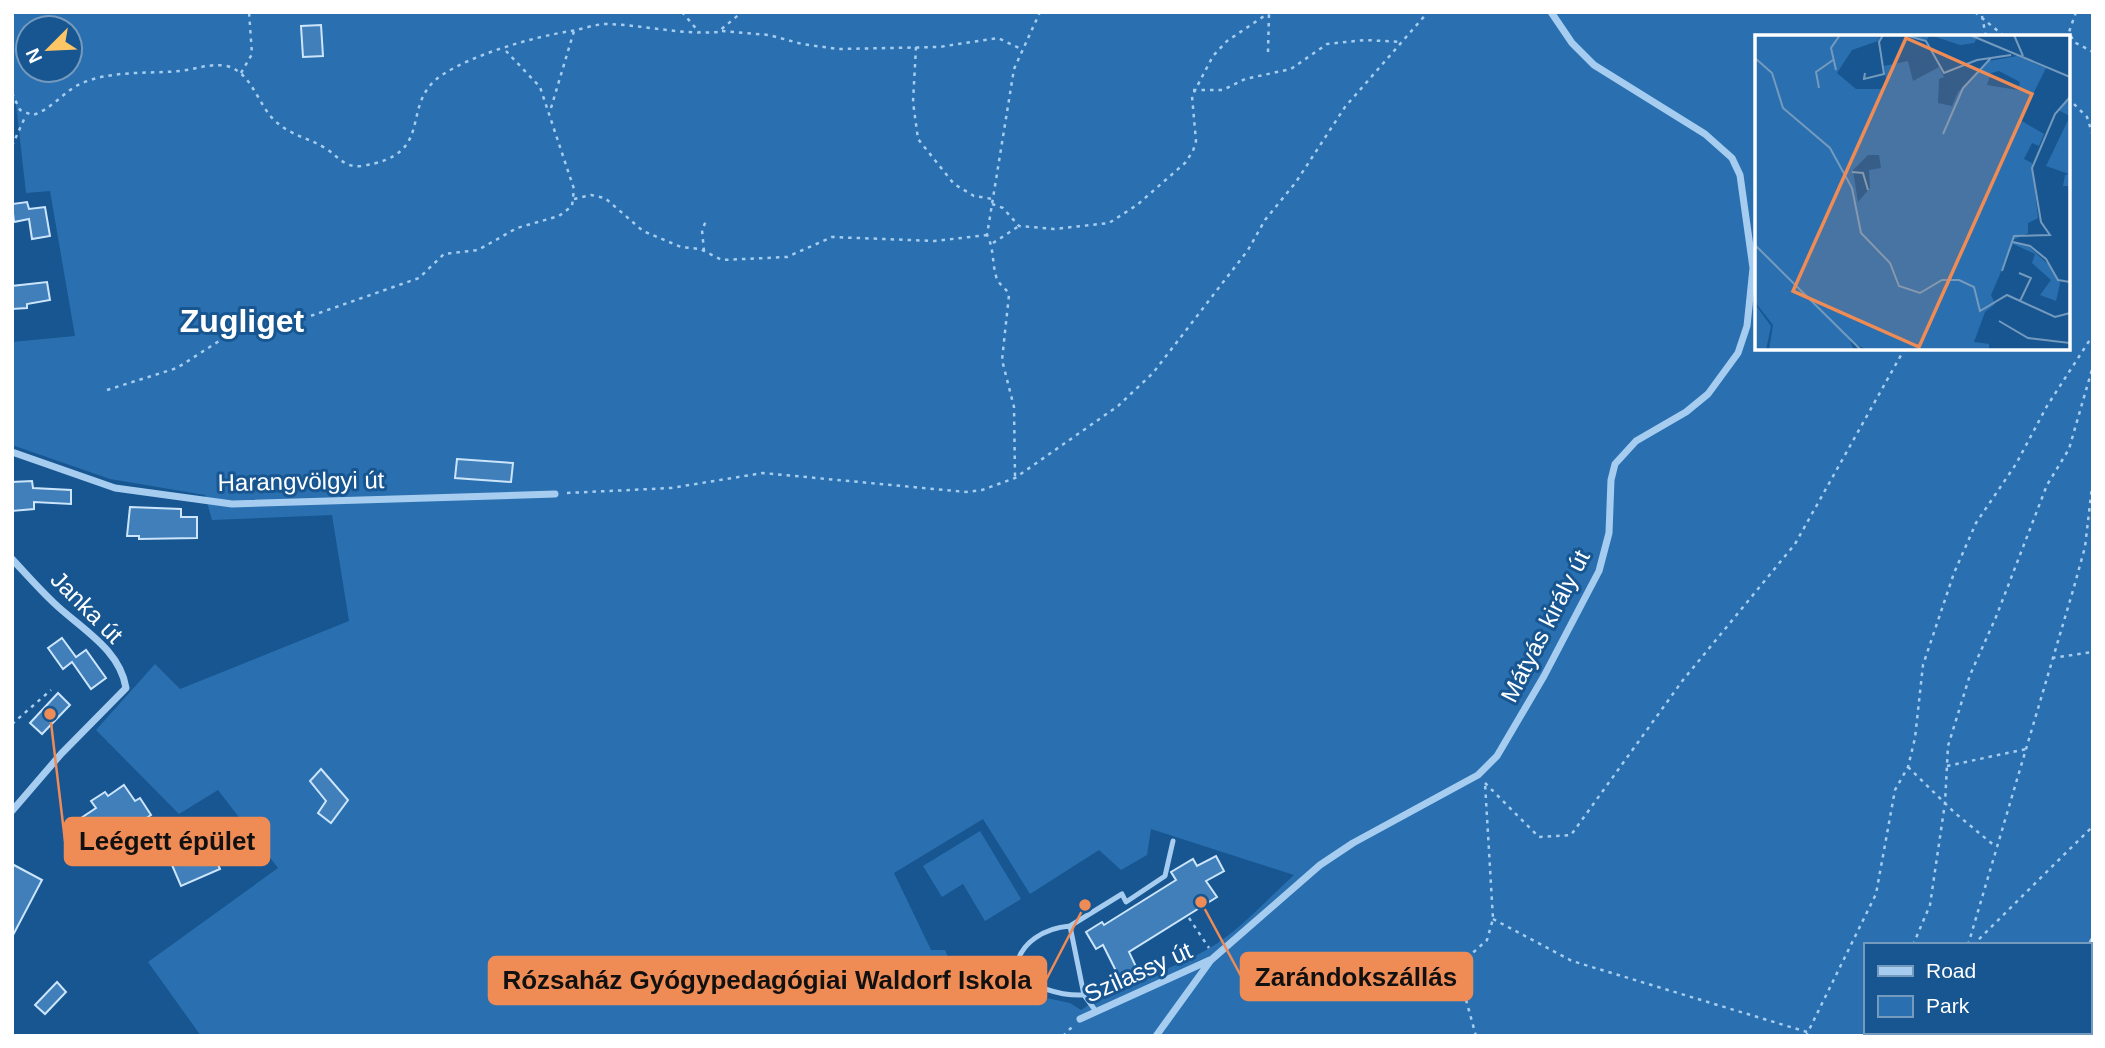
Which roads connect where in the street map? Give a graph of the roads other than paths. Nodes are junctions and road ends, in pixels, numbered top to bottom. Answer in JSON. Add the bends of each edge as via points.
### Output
{"nodes":[{"id":1,"x":1551,"y":12,"type":"edge"},
{"id":2,"x":12,"y":452,"type":"edge"},
{"id":3,"x":555,"y":494,"type":"road end"},
{"id":4,"x":12,"y":559,"type":"edge"},
{"id":5,"x":12,"y":811,"type":"edge"},
{"id":6,"x":1173,"y":841,"type":"dead end"},
{"id":7,"x":1070,"y":926,"type":"junction"},
{"id":8,"x":1213,"y":958,"type":"junction"},
{"id":9,"x":1084,"y":995,"type":"junction"},
{"id":10,"x":1095,"y":1010,"type":"junction"},
{"id":11,"x":1080,"y":1019,"type":"dead end"},
{"id":12,"x":1156,"y":1036,"type":"edge"}],
"edges":[{"from":1,"to":8,"type":"street","name":"Mátyás király út","via":[[1594,65],[1704,134],[1732,158],[1740,175],[1753,268],[1751,302],[1738,353],[1708,394],[1636,441],[1615,464],[1609,533],[1599,571],[1510,737],[1478,775],[1320,865]]},
{"from":2,"to":3,"type":"street","name":"Harangvölgyi út","via":[[115,488],[232,504]]},
{"from":4,"to":5,"type":"street","name":"Janka út","via":[[56,605],[89,631],[119,667],[125,688]]},
{"from":6,"to":7,"type":"lane","via":[[1165,876],[1126,902],[1122,894]]},
{"from":7,"to":9,"type":"lane"},
{"from":7,"to":9,"type":"lane","via":[[1055,927],[1035,937],[1018,953],[1016,968],[1025,981]]},
{"from":8,"to":10,"type":"street","name":"Szilassy út"},
{"from":8,"to":12,"type":"street"},
{"from":9,"to":10,"type":"lane"},
{"from":10,"to":11,"type":"street","name":"Szilassy út"}]}
